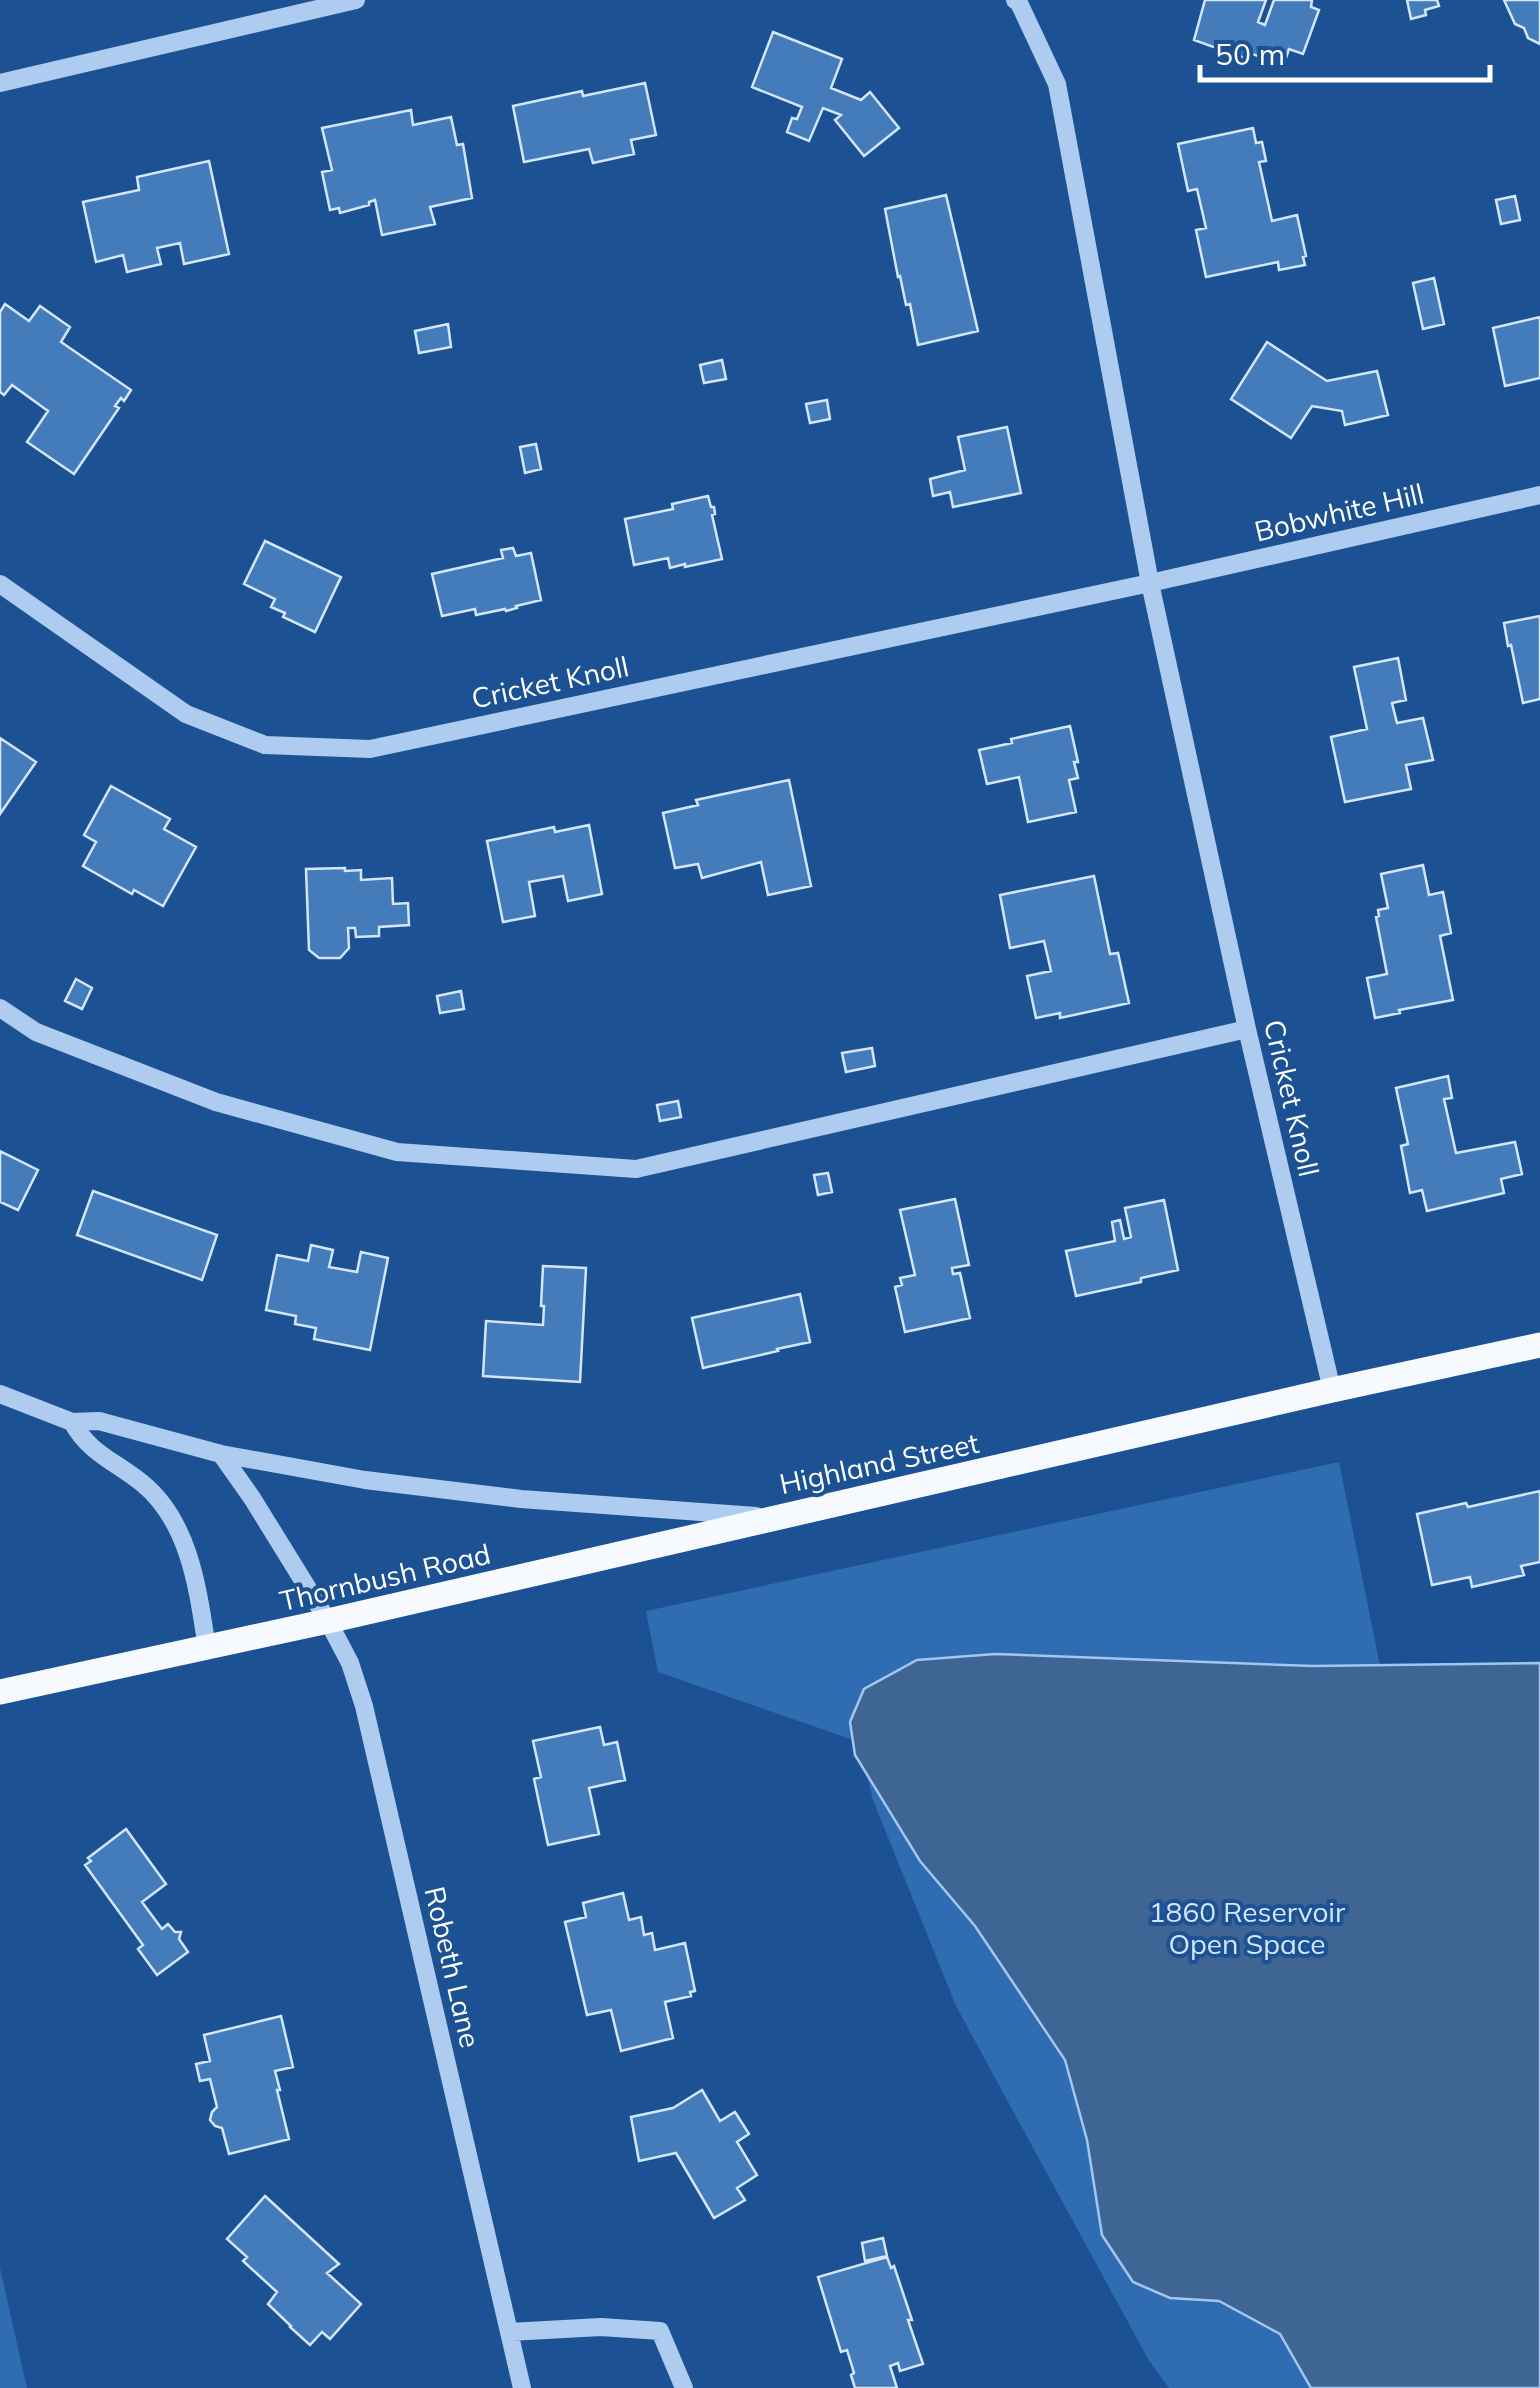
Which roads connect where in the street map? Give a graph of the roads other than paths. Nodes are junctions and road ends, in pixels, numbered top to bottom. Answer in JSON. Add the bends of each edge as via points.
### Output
{"nodes":[{"id":1,"x":356,"y":0,"type":"edge"},
{"id":2,"x":1015,"y":0,"type":"edge"},
{"id":3,"x":0,"y":84,"type":"edge"},
{"id":4,"x":1540,"y":496,"type":"edge"},
{"id":5,"x":1150,"y":583,"type":"junction"},
{"id":6,"x":0,"y":584,"type":"edge"},
{"id":7,"x":0,"y":1008,"type":"edge"},
{"id":8,"x":1248,"y":1029,"type":"junction"},
{"id":9,"x":1540,"y":1345,"type":"edge"},
{"id":10,"x":1332,"y":1390,"type":"junction"},
{"id":11,"x":0,"y":1394,"type":"edge"},
{"id":12,"x":72,"y":1422,"type":"junction"},
{"id":13,"x":221,"y":1454,"type":"junction"},
{"id":14,"x":783,"y":1518,"type":"junction"},
{"id":15,"x":328,"y":1621,"type":"junction"},
{"id":16,"x":207,"y":1648,"type":"junction"},
{"id":17,"x":0,"y":1692,"type":"edge"},
{"id":18,"x":509,"y":2332,"type":"junction"},
{"id":19,"x":522,"y":2388,"type":"edge"},
{"id":20,"x":684,"y":2388,"type":"edge"}],
"edges":[{"from":1,"to":3,"type":"street"},
{"from":2,"to":5,"type":"street","name":"Cricket Knoll","via":[[1057,84]]},
{"from":4,"to":5,"type":"street","name":"Bobwhite Hill"},
{"from":5,"to":6,"type":"street","name":"Cricket Knoll","via":[[370,748],[264,745],[186,714]]},
{"from":5,"to":8,"type":"street","name":"Cricket Knoll"},
{"from":7,"to":8,"type":"street","via":[[36,1032],[216,1102],[397,1152],[636,1169]]},
{"from":8,"to":10,"type":"street","name":"Cricket Knoll"},
{"from":9,"to":10,"type":"main road","name":"Highland Street"},
{"from":10,"to":14,"type":"main road","name":"Highland Street"},
{"from":11,"to":12,"type":"street","name":"Highland Street"},
{"from":12,"to":13,"type":"street","name":"Highland Street","via":[[99,1421]]},
{"from":12,"to":16,"type":"street","name":"Highland Street","via":[[88,1446],[161,1501],[184,1544]]},
{"from":13,"to":14,"type":"street","name":"Highland Street","via":[[521,1499]]},
{"from":13,"to":15,"type":"street"},
{"from":14,"to":15,"type":"main road","name":"Thornbush Road"},
{"from":15,"to":16,"type":"main road","name":"Thornbush Road"},
{"from":15,"to":18,"type":"street","name":"Robeth Lane","via":[[364,1706]]},
{"from":16,"to":17,"type":"main road","name":"Thornbush Road"},
{"from":18,"to":19,"type":"street","name":"Robeth Lane"},
{"from":18,"to":20,"type":"street","via":[[660,2331]]}]}
